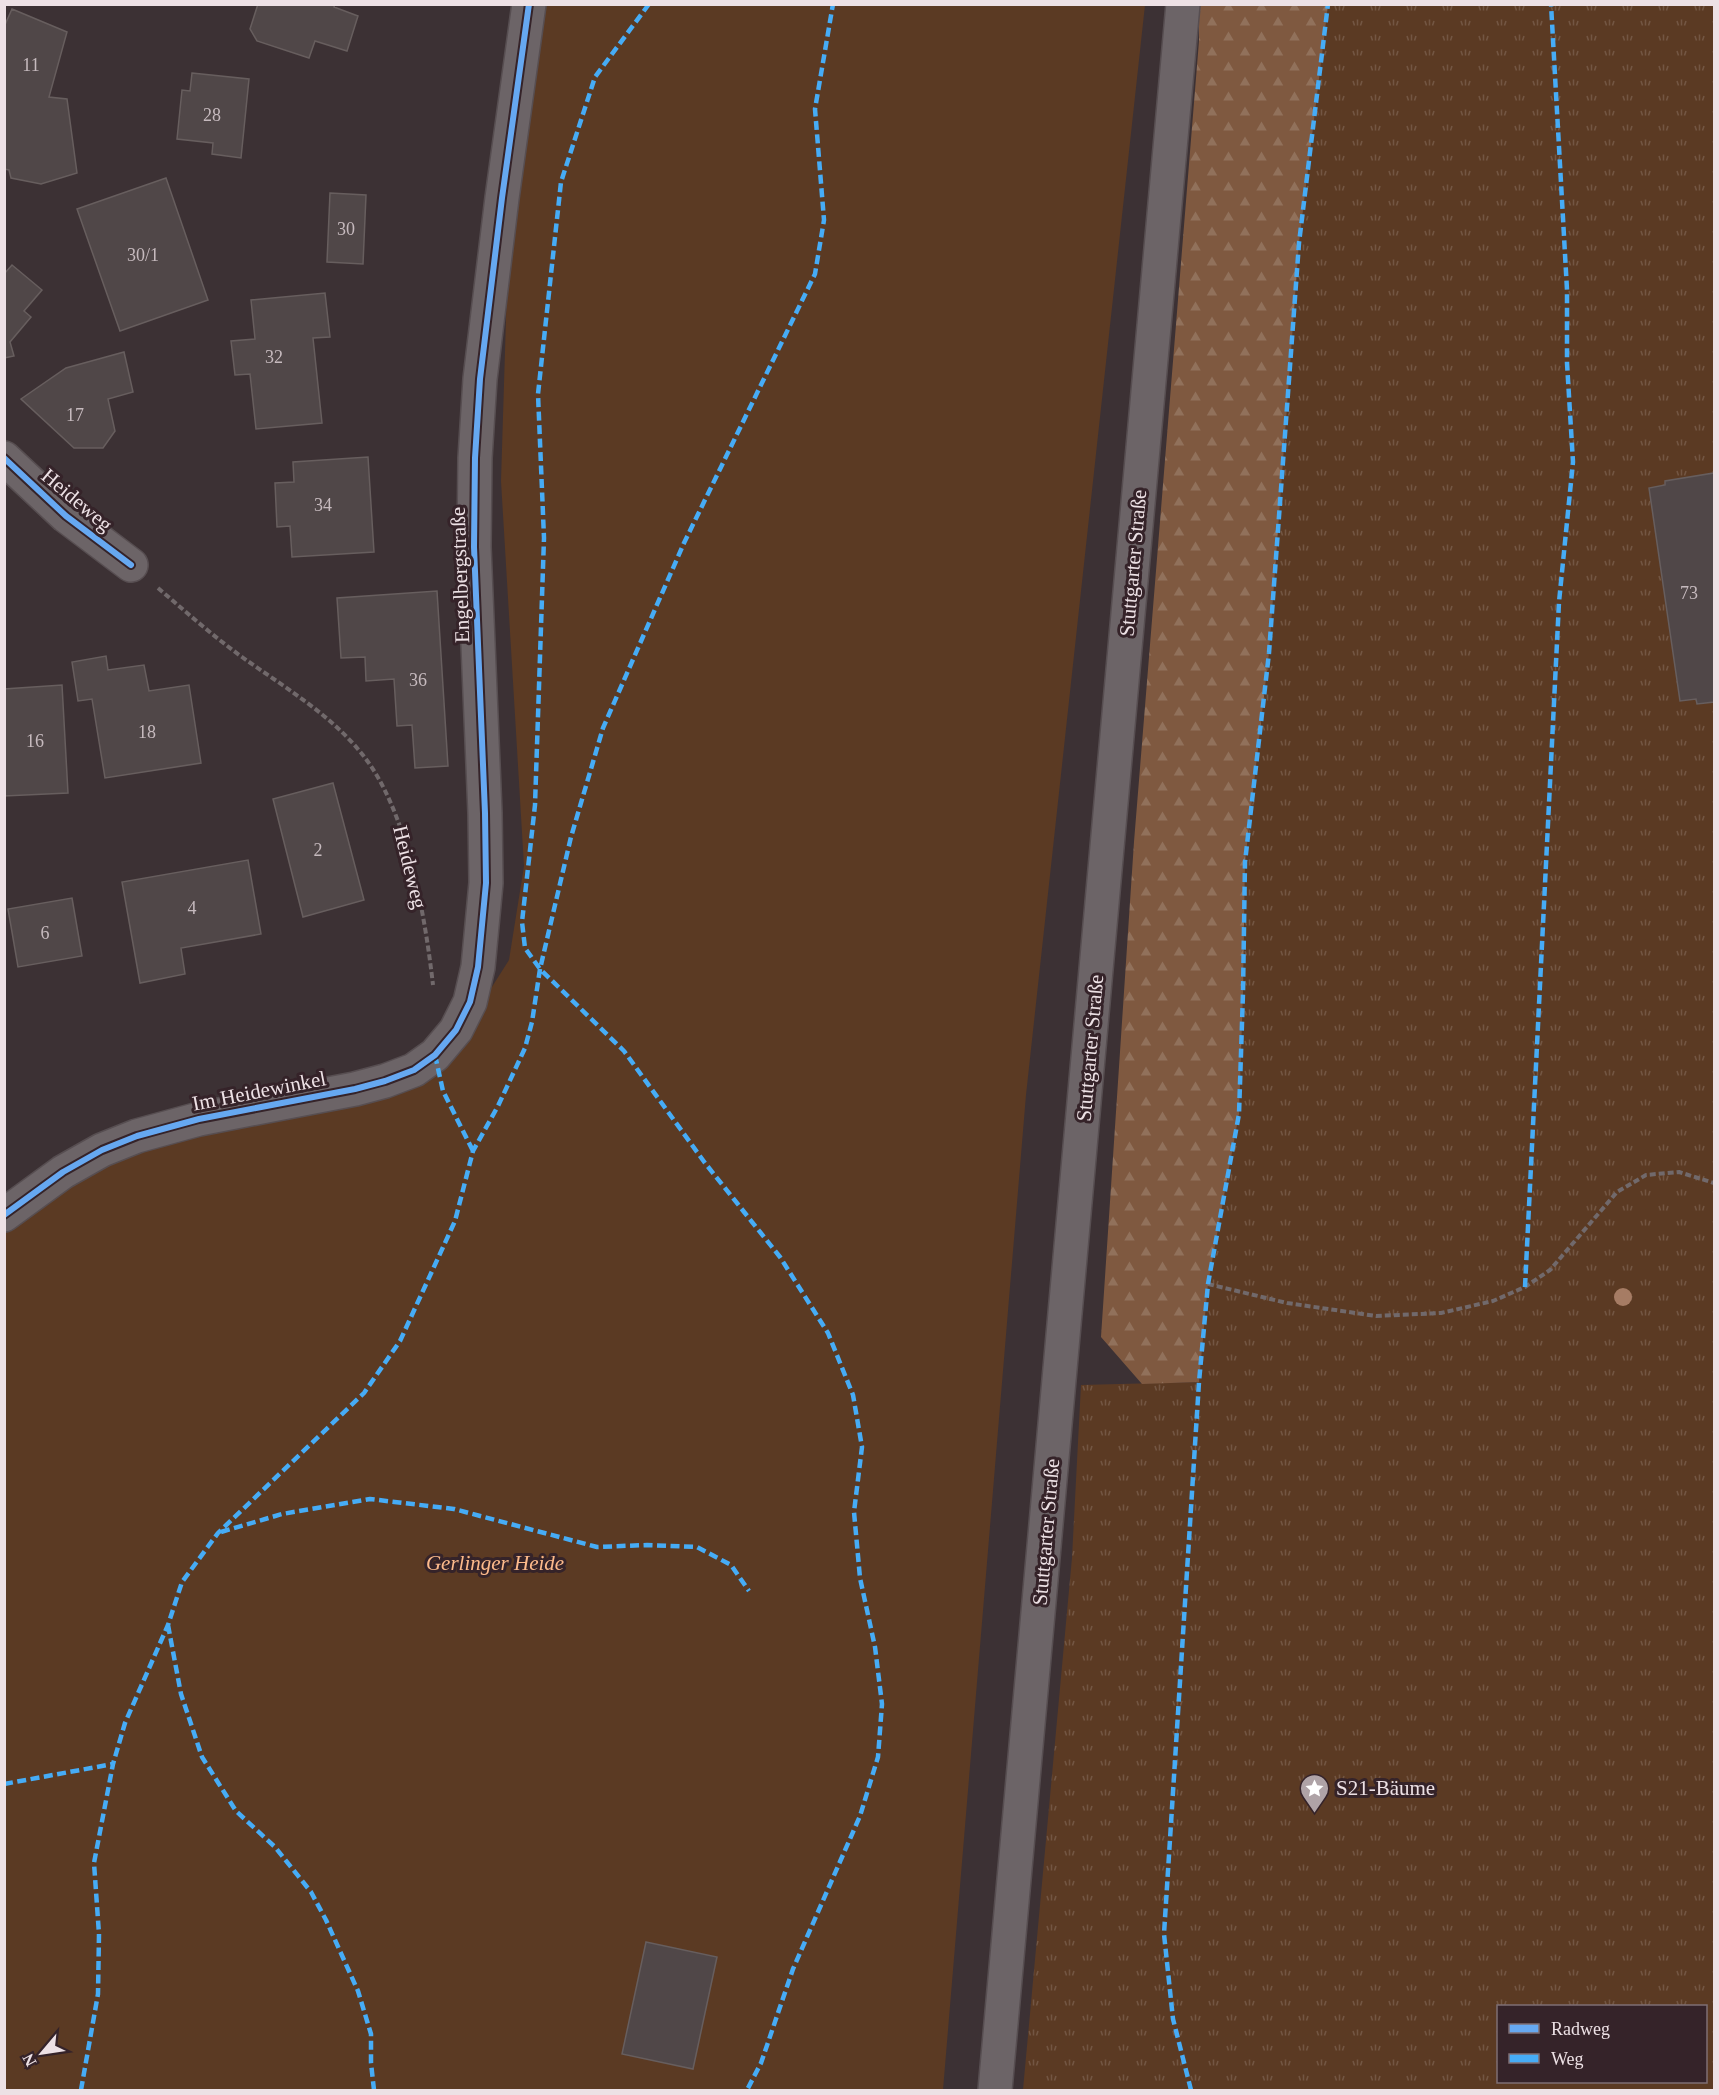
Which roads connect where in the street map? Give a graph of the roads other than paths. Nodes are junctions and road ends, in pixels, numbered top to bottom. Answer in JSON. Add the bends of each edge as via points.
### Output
{"nodes":[{"id":1,"x":529,"y":4,"type":"edge"},
{"id":2,"x":1183,"y":4,"type":"edge"},
{"id":3,"x":4,"y":458,"type":"edge"},
{"id":4,"x":131,"y":565,"type":"dead end"},
{"id":5,"x":470,"y":1002,"type":"joint"},
{"id":6,"x":4,"y":1215,"type":"edge"},
{"id":7,"x":995,"y":2091,"type":"edge"}],
"edges":[{"from":1,"to":5,"type":"main road","name":"Engelbergstraße","via":[[480,379],[475,458],[474,547],[486,883],[484,926]]},
{"from":2,"to":7,"type":"main road","name":"Stuttgarter Straße"},
{"from":3,"to":4,"type":"main road","name":"Heideweg","via":[[66,516]]},
{"from":5,"to":6,"type":"main road","name":"Im Heidewinkel","via":[[442,1047],[414,1070],[355,1089],[199,1119],[137,1136],[63,1172]]}]}
